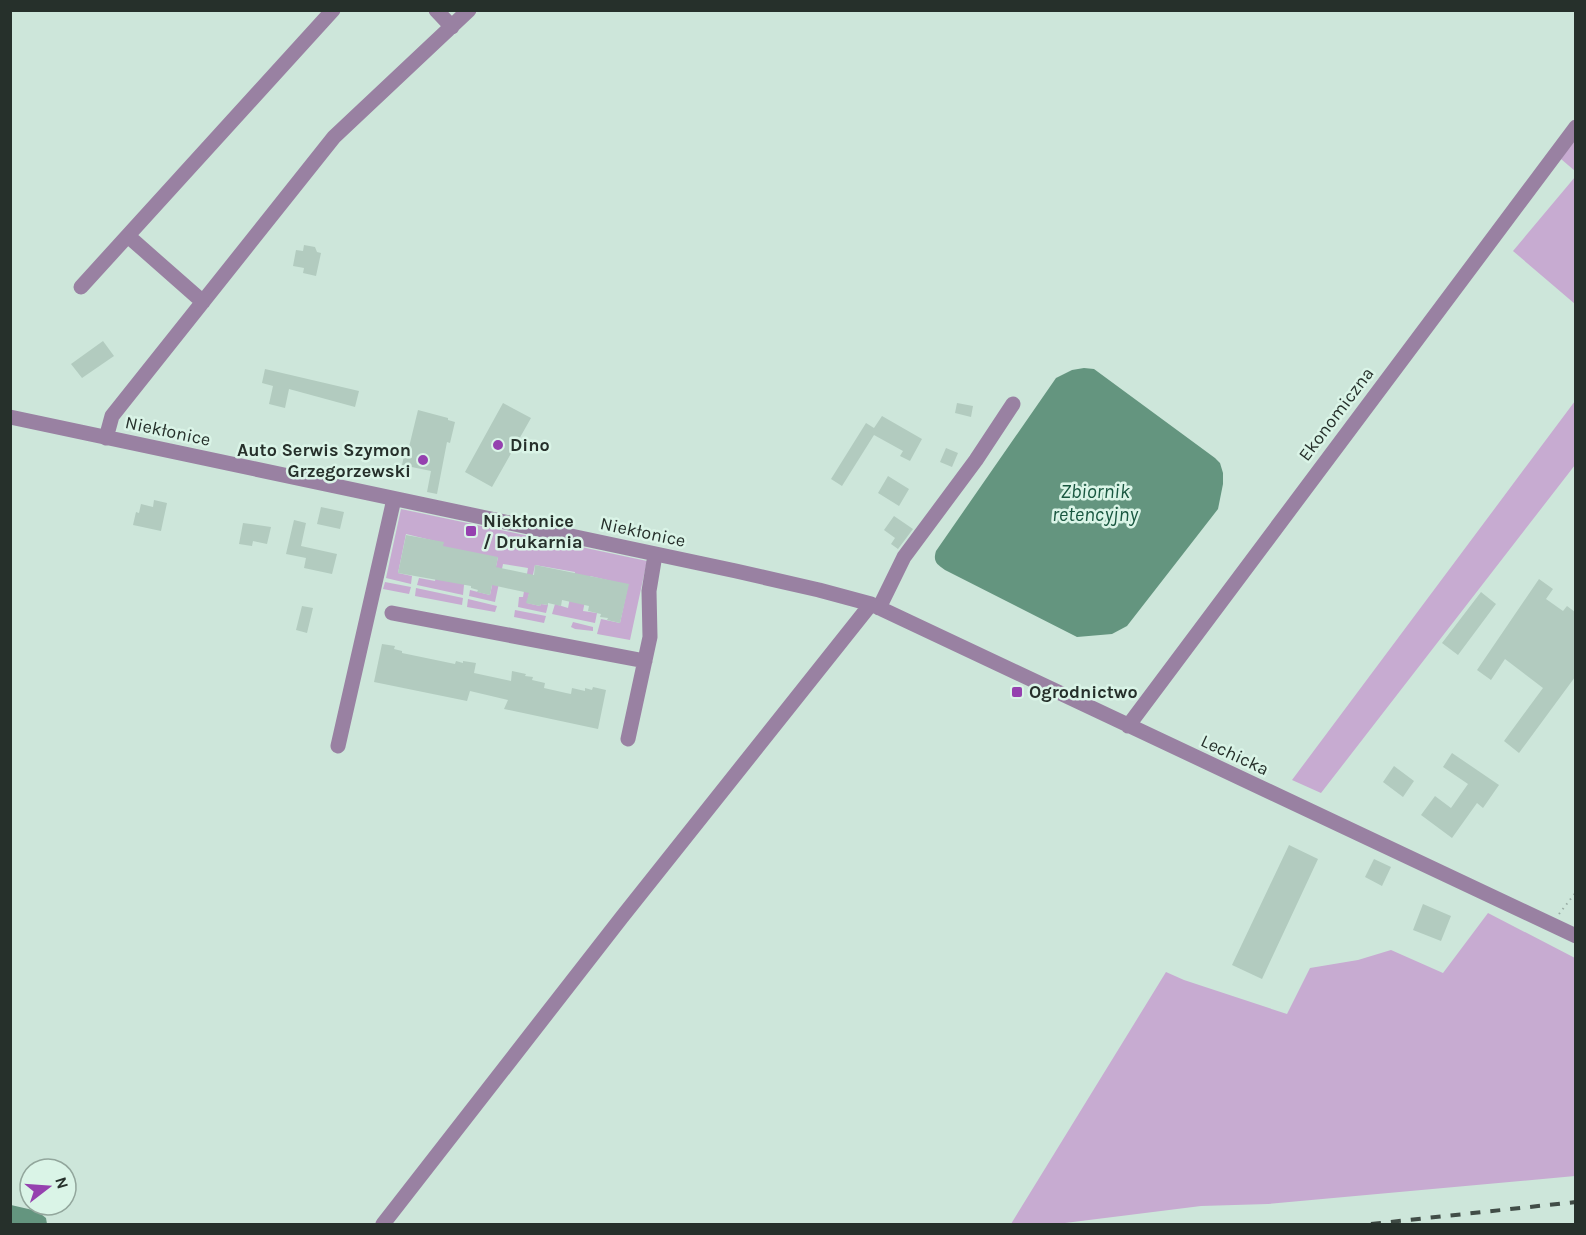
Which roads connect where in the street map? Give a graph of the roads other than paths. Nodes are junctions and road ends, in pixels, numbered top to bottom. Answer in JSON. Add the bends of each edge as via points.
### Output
{"nodes":[{"id":1,"x":333,"y":10,"type":"edge"},
{"id":2,"x":436,"y":10,"type":"edge"},
{"id":3,"x":470,"y":10,"type":"edge"},
{"id":4,"x":452,"y":27,"type":"junction"},
{"id":5,"x":1575,"y":127,"type":"edge"},
{"id":6,"x":128,"y":236,"type":"junction"},
{"id":7,"x":81,"y":287,"type":"dead end"},
{"id":8,"x":203,"y":302,"type":"junction"},
{"id":9,"x":1014,"y":404,"type":"dead end"},
{"id":10,"x":10,"y":417,"type":"edge"},
{"id":11,"x":106,"y":438,"type":"junction"},
{"id":12,"x":394,"y":499,"type":"junction"},
{"id":13,"x":655,"y":555,"type":"junction"},
{"id":14,"x":875,"y":606,"type":"junction"},
{"id":15,"x":392,"y":613,"type":"dead end"},
{"id":16,"x":645,"y":661,"type":"junction"},
{"id":17,"x":1128,"y":726,"type":"junction"},
{"id":18,"x":628,"y":739,"type":"dead end"},
{"id":19,"x":338,"y":747,"type":"dead end"},
{"id":20,"x":1575,"y":936,"type":"edge"},
{"id":21,"x":383,"y":1224,"type":"edge"}],
"edges":[{"from":1,"to":6,"type":"street"},
{"from":2,"to":4,"type":"street"},
{"from":3,"to":4,"type":"street"},
{"from":4,"to":8,"type":"street","via":[[334,137]]},
{"from":5,"to":17,"type":"street","name":"Ekonomiczna"},
{"from":6,"to":7,"type":"street"},
{"from":6,"to":8,"type":"street"},
{"from":8,"to":11,"type":"street","via":[[112,416]]},
{"from":9,"to":14,"type":"street","via":[[904,557]]},
{"from":10,"to":11,"type":"street","name":"Niekłonice"},
{"from":11,"to":12,"type":"street","name":"Niekłonice"},
{"from":12,"to":13,"type":"street","name":"Niekłonice"},
{"from":12,"to":19,"type":"street"},
{"from":13,"to":14,"type":"street","name":"Niekłonice"},
{"from":13,"to":16,"type":"street"},
{"from":14,"to":17,"type":"street","name":"Lechicka"},
{"from":14,"to":21,"type":"street","via":[[621,917]]},
{"from":15,"to":16,"type":"street"},
{"from":16,"to":18,"type":"street"},
{"from":17,"to":20,"type":"street","name":"Lechicka"}]}
